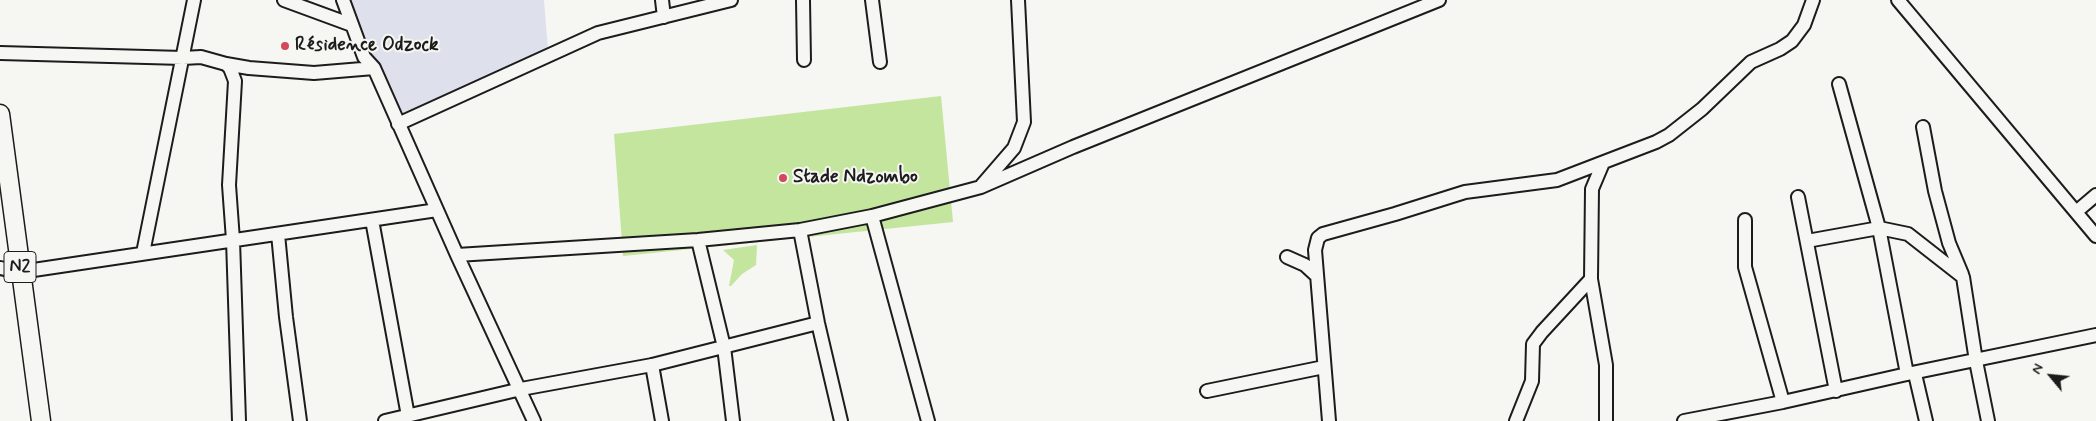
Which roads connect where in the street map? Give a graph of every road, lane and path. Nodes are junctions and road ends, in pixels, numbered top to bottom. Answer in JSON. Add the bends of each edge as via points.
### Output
{"nodes":[{"id":1,"x":194,"y":0,"type":"edge"},
{"id":2,"x":284,"y":0,"type":"edge"},
{"id":3,"x":343,"y":0,"type":"edge"},
{"id":4,"x":662,"y":0,"type":"edge"},
{"id":5,"x":731,"y":0,"type":"edge"},
{"id":6,"x":803,"y":0,"type":"edge"},
{"id":7,"x":872,"y":0,"type":"edge"},
{"id":8,"x":1018,"y":0,"type":"edge"},
{"id":9,"x":1439,"y":0,"type":"edge"},
{"id":10,"x":1813,"y":0,"type":"edge"},
{"id":11,"x":1898,"y":0,"type":"edge"},
{"id":12,"x":664,"y":17,"type":"junction"},
{"id":13,"x":352,"y":24,"type":"junction"},
{"id":14,"x":0,"y":53,"type":"edge"},
{"id":15,"x":183,"y":58,"type":"junction"},
{"id":16,"x":804,"y":60,"type":"dead end"},
{"id":17,"x":880,"y":62,"type":"dead end"},
{"id":18,"x":226,"y":64,"type":"junction"},
{"id":19,"x":374,"y":68,"type":"junction"},
{"id":20,"x":1839,"y":84,"type":"dead end"},
{"id":21,"x":0,"y":114,"type":"edge"},
{"id":22,"x":398,"y":124,"type":"junction"},
{"id":23,"x":1923,"y":127,"type":"dead end"},
{"id":24,"x":1,"y":131,"type":"edge"},
{"id":25,"x":1602,"y":163,"type":"junction"},
{"id":26,"x":981,"y":187,"type":"junction"},
{"id":27,"x":2096,"y":195,"type":"edge"},
{"id":28,"x":1798,"y":197,"type":"dead end"},
{"id":29,"x":437,"y":210,"type":"junction"},
{"id":30,"x":2076,"y":212,"type":"junction"},
{"id":31,"x":872,"y":216,"type":"junction"},
{"id":32,"x":372,"y":220,"type":"junction"},
{"id":33,"x":1741,"y":222,"type":"dead end"},
{"id":34,"x":1879,"y":228,"type":"junction"},
{"id":35,"x":800,"y":230,"type":"junction"},
{"id":36,"x":278,"y":234,"type":"junction"},
{"id":37,"x":2096,"y":236,"type":"edge"},
{"id":38,"x":233,"y":240,"type":"junction"},
{"id":39,"x":698,"y":240,"type":"junction"},
{"id":40,"x":1807,"y":241,"type":"junction"},
{"id":41,"x":144,"y":253,"type":"junction"},
{"id":42,"x":456,"y":255,"type":"junction"},
{"id":43,"x":1287,"y":257,"type":"dead end"},
{"id":44,"x":0,"y":268,"type":"edge"},
{"id":45,"x":20,"y":272,"type":"junction"},
{"id":46,"x":1316,"y":276,"type":"junction"},
{"id":47,"x":1963,"y":276,"type":"junction"},
{"id":48,"x":1591,"y":279,"type":"junction"},
{"id":49,"x":818,"y":323,"type":"junction"},
{"id":50,"x":2096,"y":335,"type":"edge"},
{"id":51,"x":724,"y":347,"type":"junction"},
{"id":52,"x":1976,"y":361,"type":"junction"},
{"id":53,"x":652,"y":365,"type":"junction"},
{"id":54,"x":1324,"y":367,"type":"junction"},
{"id":55,"x":1911,"y":374,"type":"junction"},
{"id":56,"x":521,"y":389,"type":"junction"},
{"id":57,"x":1207,"y":391,"type":"dead end"},
{"id":58,"x":1836,"y":391,"type":"junction"},
{"id":59,"x":1782,"y":402,"type":"junction"},
{"id":60,"x":408,"y":416,"type":"junction"},
{"id":61,"x":41,"y":421,"type":"edge"},
{"id":62,"x":239,"y":421,"type":"edge"},
{"id":63,"x":300,"y":421,"type":"edge"},
{"id":64,"x":385,"y":421,"type":"edge"},
{"id":65,"x":534,"y":421,"type":"edge"},
{"id":66,"x":662,"y":421,"type":"edge"},
{"id":67,"x":733,"y":421,"type":"edge"},
{"id":68,"x":841,"y":421,"type":"edge"},
{"id":69,"x":928,"y":421,"type":"edge"},
{"id":70,"x":1330,"y":421,"type":"edge"},
{"id":71,"x":1516,"y":421,"type":"edge"},
{"id":72,"x":1606,"y":421,"type":"edge"},
{"id":73,"x":1684,"y":421,"type":"edge"},
{"id":74,"x":1926,"y":421,"type":"edge"},
{"id":75,"x":1988,"y":421,"type":"edge"}],
"edges":[{"from":1,"to":15,"type":"street"},
{"from":2,"to":13,"type":"street"},
{"from":3,"to":13,"type":"street"},
{"from":4,"to":12,"type":"street"},
{"from":5,"to":12,"type":"street"},
{"from":6,"to":16,"type":"street"},
{"from":7,"to":17,"type":"street"},
{"from":8,"to":26,"type":"street","via":[[1024,122],[1014,148]]},
{"from":9,"to":26,"type":"street","via":[[1072,147]]},
{"from":10,"to":25,"type":"street","via":[[1804,25],[1792,42],[1751,62],[1670,135]]},
{"from":11,"to":30,"type":"street"},
{"from":12,"to":22,"type":"street","via":[[585,38]]},
{"from":13,"to":19,"type":"street","via":[[364,57]]},
{"from":14,"to":15,"type":"street"},
{"from":15,"to":18,"type":"street","via":[[201,57]]},
{"from":15,"to":41,"type":"street"},
{"from":18,"to":19,"type":"street","via":[[314,73]]},
{"from":18,"to":38,"type":"street","via":[[235,81],[229,185]]},
{"from":19,"to":22,"type":"street"},
{"from":20,"to":34,"type":"street"},
{"from":21,"to":24,"type":"highway","number":"N2"},
{"from":22,"to":29,"type":"street"},
{"from":23,"to":47,"type":"street","via":[[1948,242]]},
{"from":24,"to":45,"type":"highway","number":"N2"},
{"from":25,"to":46,"type":"street","via":[[1552,181],[1465,192],[1329,231],[1318,238],[1316,244]]},
{"from":25,"to":48,"type":"street","via":[[1592,189]]},
{"from":26,"to":31,"type":"street"},
{"from":27,"to":30,"type":"street"},
{"from":28,"to":40,"type":"street"},
{"from":29,"to":32,"type":"street"},
{"from":29,"to":42,"type":"street"},
{"from":30,"to":37,"type":"street"},
{"from":31,"to":35,"type":"street"},
{"from":31,"to":69,"type":"street"},
{"from":32,"to":36,"type":"street"},
{"from":32,"to":60,"type":"street"},
{"from":33,"to":59,"type":"street","via":[[1746,267]]},
{"from":34,"to":40,"type":"street"},
{"from":34,"to":47,"type":"street","via":[[1908,234]]},
{"from":34,"to":55,"type":"street"},
{"from":35,"to":39,"type":"street"},
{"from":35,"to":49,"type":"street"},
{"from":36,"to":38,"type":"street"},
{"from":36,"to":63,"type":"street"},
{"from":38,"to":41,"type":"street"},
{"from":38,"to":62,"type":"street"},
{"from":39,"to":42,"type":"street"},
{"from":39,"to":51,"type":"street"},
{"from":40,"to":58,"type":"street"},
{"from":41,"to":45,"type":"street"},
{"from":42,"to":56,"type":"street"},
{"from":43,"to":46,"type":"street","via":[[1305,265]]},
{"from":44,"to":45,"type":"street"},
{"from":45,"to":61,"type":"highway","number":"N2"},
{"from":46,"to":54,"type":"street"},
{"from":47,"to":52,"type":"street"},
{"from":48,"to":71,"type":"street","via":[[1535,340],[1532,381]]},
{"from":48,"to":72,"type":"street","via":[[1606,365]]},
{"from":49,"to":51,"type":"street"},
{"from":49,"to":68,"type":"street"},
{"from":50,"to":52,"type":"street"},
{"from":51,"to":53,"type":"street"},
{"from":51,"to":67,"type":"street"},
{"from":52,"to":55,"type":"street"},
{"from":52,"to":75,"type":"street"},
{"from":53,"to":56,"type":"street"},
{"from":53,"to":66,"type":"street"},
{"from":54,"to":57,"type":"street"},
{"from":54,"to":70,"type":"street"},
{"from":55,"to":58,"type":"street"},
{"from":55,"to":74,"type":"street"},
{"from":56,"to":60,"type":"street"},
{"from":56,"to":65,"type":"street"},
{"from":58,"to":59,"type":"street"},
{"from":59,"to":73,"type":"street"},
{"from":60,"to":64,"type":"street"}]}
